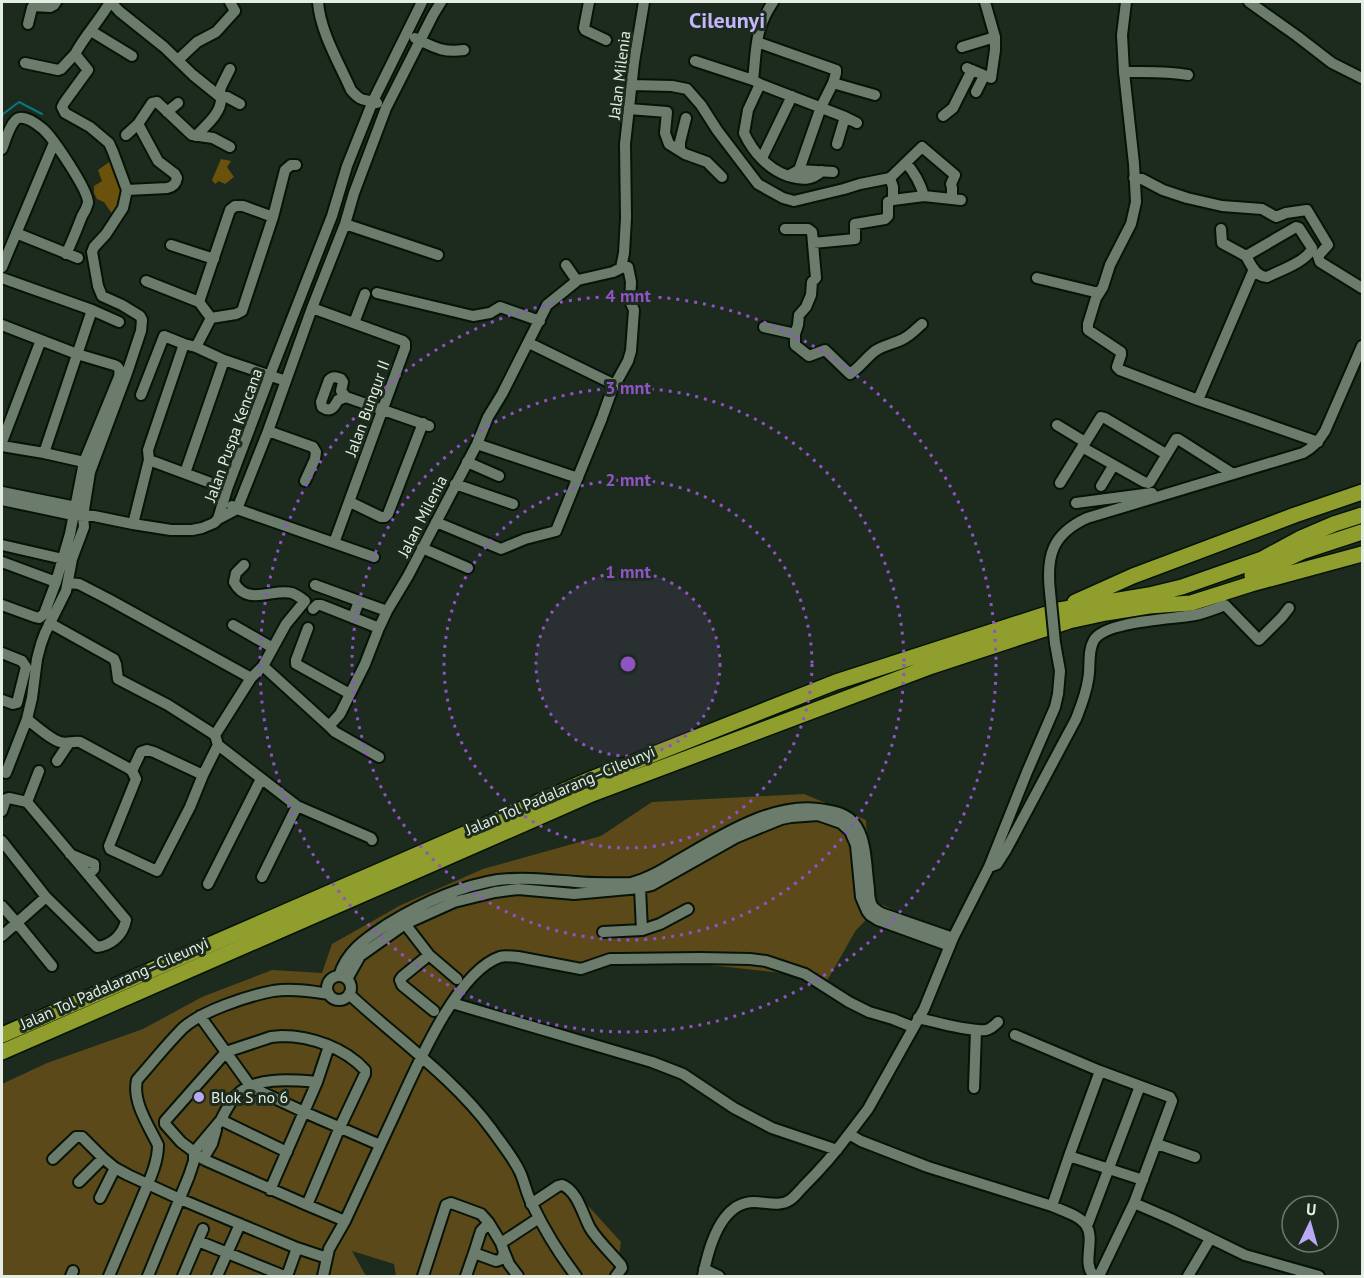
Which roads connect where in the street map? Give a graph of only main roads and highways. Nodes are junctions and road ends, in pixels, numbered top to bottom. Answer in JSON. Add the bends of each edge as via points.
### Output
{"nodes":[{"id":1,"x":1362,"y":492,"type":"edge"},
{"id":2,"x":1362,"y":515,"type":"edge"},
{"id":3,"x":1362,"y":532,"type":"edge"},
{"id":4,"x":1362,"y":554,"type":"edge"},
{"id":5,"x":1149,"y":606,"type":"junction"},
{"id":6,"x":1059,"y":610,"type":"junction"},
{"id":7,"x":2,"y":1035,"type":"edge"},
{"id":8,"x":2,"y":1052,"type":"edge"}],
"edges":[{"from":1,"to":6,"type":"highway","via":[[1132,576]]},
{"from":2,"to":6,"type":"highway","via":[[1299,539],[1262,559],[1182,587]]},
{"from":3,"to":5,"type":"highway","via":[[1304,551],[1236,582]]},
{"from":4,"to":5,"type":"highway","via":[[1191,603]]},
{"from":5,"to":8,"type":"highway","name":"Jalan Tol Padalarang–Cileunyi","via":[[1069,621],[932,666],[592,794]]},
{"from":6,"to":7,"type":"highway","name":"Jalan Tol Padalarang–Cileunyi","via":[[836,682],[591,779]]}]}
